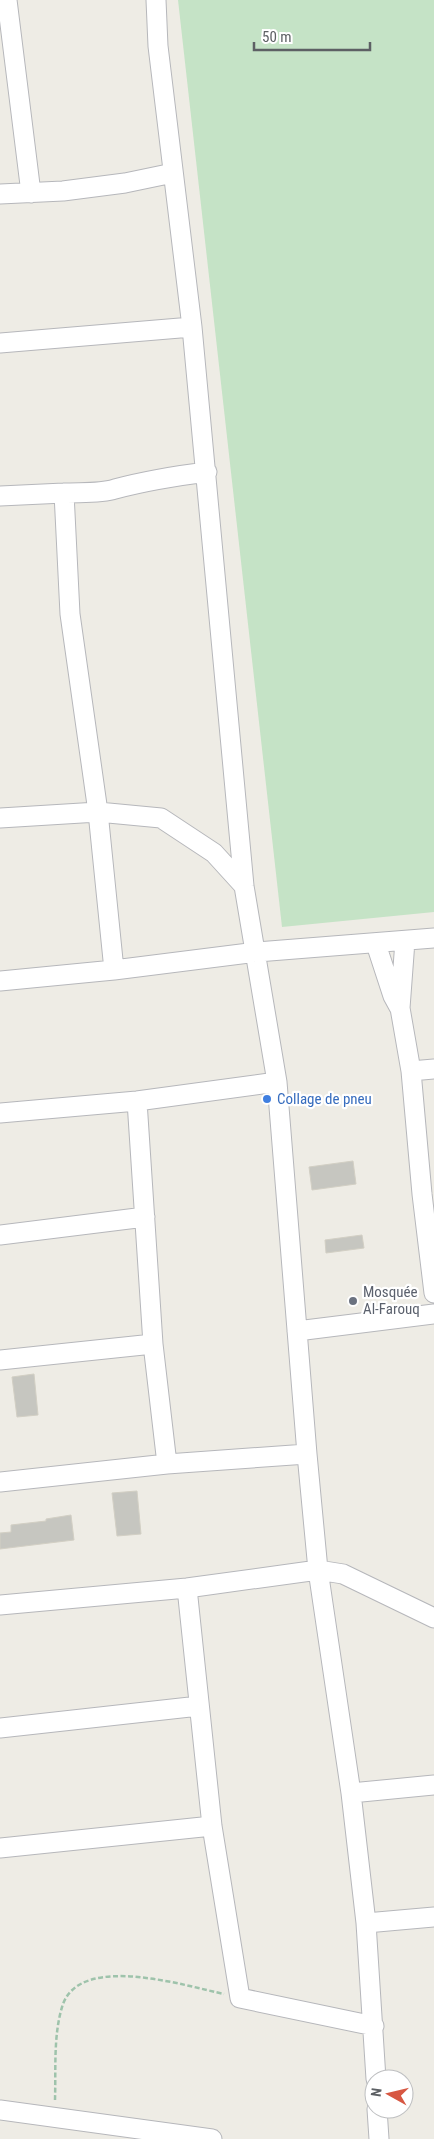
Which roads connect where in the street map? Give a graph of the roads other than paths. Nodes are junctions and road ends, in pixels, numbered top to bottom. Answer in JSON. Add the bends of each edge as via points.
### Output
{"nodes":[{"id":1,"x":7,"y":0,"type":"edge"},
{"id":2,"x":156,"y":0,"type":"edge"},
{"id":3,"x":173,"y":173,"type":"junction"},
{"id":4,"x":31,"y":193,"type":"junction"},
{"id":5,"x":0,"y":194,"type":"edge"},
{"id":6,"x":192,"y":327,"type":"junction"},
{"id":7,"x":0,"y":343,"type":"edge"},
{"id":8,"x":206,"y":472,"type":"junction"},
{"id":9,"x":64,"y":493,"type":"junction"},
{"id":10,"x":0,"y":496,"type":"edge"},
{"id":11,"x":98,"y":812,"type":"junction"},
{"id":12,"x":0,"y":818,"type":"edge"},
{"id":13,"x":244,"y":886,"type":"junction"},
{"id":14,"x":434,"y":938,"type":"edge"},
{"id":15,"x":406,"y":941,"type":"junction"},
{"id":16,"x":376,"y":944,"type":"junction"},
{"id":17,"x":257,"y":952,"type":"junction"},
{"id":18,"x":114,"y":970,"type":"junction"},
{"id":19,"x":0,"y":981,"type":"edge"},
{"id":20,"x":400,"y":1008,"type":"junction"},
{"id":21,"x":434,"y":1068,"type":"edge"},
{"id":22,"x":411,"y":1071,"type":"junction"},
{"id":23,"x":277,"y":1082,"type":"junction"},
{"id":24,"x":137,"y":1101,"type":"junction"},
{"id":25,"x":0,"y":1113,"type":"edge"},
{"id":26,"x":428,"y":1194,"type":"edge"},
{"id":27,"x":145,"y":1217,"type":"junction"},
{"id":28,"x":0,"y":1235,"type":"edge"},
{"id":29,"x":434,"y":1293,"type":"edge"},
{"id":30,"x":434,"y":1314,"type":"edge"},
{"id":31,"x":297,"y":1331,"type":"junction"},
{"id":32,"x":153,"y":1344,"type":"junction"},
{"id":33,"x":0,"y":1360,"type":"edge"},
{"id":34,"x":306,"y":1454,"type":"junction"},
{"id":35,"x":167,"y":1464,"type":"junction"},
{"id":36,"x":0,"y":1482,"type":"edge"},
{"id":37,"x":318,"y":1570,"type":"junction"},
{"id":38,"x":188,"y":1588,"type":"junction"},
{"id":39,"x":0,"y":1605,"type":"edge"},
{"id":40,"x":434,"y":1618,"type":"edge"},
{"id":41,"x":199,"y":1706,"type":"junction"},
{"id":42,"x":0,"y":1728,"type":"edge"},
{"id":43,"x":434,"y":1785,"type":"edge"},
{"id":44,"x":351,"y":1793,"type":"junction"},
{"id":45,"x":212,"y":1826,"type":"junction"},
{"id":46,"x":0,"y":1848,"type":"edge"},
{"id":47,"x":434,"y":1917,"type":"edge"},
{"id":48,"x":366,"y":1924,"type":"junction"},
{"id":49,"x":374,"y":2026,"type":"junction"},
{"id":50,"x":376,"y":2069,"type":"edge"},
{"id":51,"x":0,"y":2110,"type":"edge"},
{"id":52,"x":378,"y":2119,"type":"edge"},
{"id":53,"x":212,"y":2139,"type":"edge"},
{"id":54,"x":379,"y":2139,"type":"edge"}],
"edges":[{"from":1,"to":4,"type":"street"},
{"from":2,"to":3,"type":"street","via":[[158,46]]},
{"from":3,"to":4,"type":"street","via":[[63,192]]},
{"from":3,"to":6,"type":"street"},
{"from":4,"to":5,"type":"street"},
{"from":6,"to":7,"type":"street"},
{"from":6,"to":8,"type":"street"},
{"from":8,"to":9,"type":"street","via":[[143,481],[114,490]]},
{"from":8,"to":13,"type":"street"},
{"from":9,"to":10,"type":"street"},
{"from":9,"to":11,"type":"street","via":[[70,614]]},
{"from":11,"to":12,"type":"street"},
{"from":11,"to":13,"type":"street","via":[[167,821],[214,853]]},
{"from":11,"to":18,"type":"street"},
{"from":13,"to":17,"type":"street"},
{"from":14,"to":15,"type":"street"},
{"from":15,"to":16,"type":"street"},
{"from":15,"to":20,"type":"street"},
{"from":16,"to":17,"type":"street"},
{"from":16,"to":20,"type":"street"},
{"from":17,"to":18,"type":"street"},
{"from":17,"to":23,"type":"street"},
{"from":18,"to":19,"type":"street"},
{"from":20,"to":22,"type":"street"},
{"from":21,"to":22,"type":"street"},
{"from":22,"to":26,"type":"street"},
{"from":23,"to":24,"type":"street"},
{"from":23,"to":31,"type":"street"},
{"from":24,"to":25,"type":"street"},
{"from":24,"to":27,"type":"street"},
{"from":26,"to":29,"type":"street"},
{"from":27,"to":28,"type":"street"},
{"from":27,"to":32,"type":"street"},
{"from":30,"to":31,"type":"street"},
{"from":31,"to":34,"type":"street"},
{"from":32,"to":33,"type":"street"},
{"from":32,"to":35,"type":"street"},
{"from":34,"to":35,"type":"street"},
{"from":34,"to":37,"type":"street"},
{"from":35,"to":36,"type":"street"},
{"from":37,"to":38,"type":"street"},
{"from":37,"to":40,"type":"street","via":[[343,1574]]},
{"from":37,"to":44,"type":"street"},
{"from":38,"to":39,"type":"street"},
{"from":38,"to":41,"type":"street"},
{"from":41,"to":42,"type":"street"},
{"from":41,"to":45,"type":"street"},
{"from":43,"to":44,"type":"street"},
{"from":44,"to":48,"type":"street"},
{"from":45,"to":46,"type":"street"},
{"from":45,"to":49,"type":"street","via":[[240,1998]]},
{"from":47,"to":48,"type":"street"},
{"from":48,"to":49,"type":"street"},
{"from":49,"to":50,"type":"street"},
{"from":51,"to":53,"type":"street"},
{"from":52,"to":54,"type":"street"}]}
